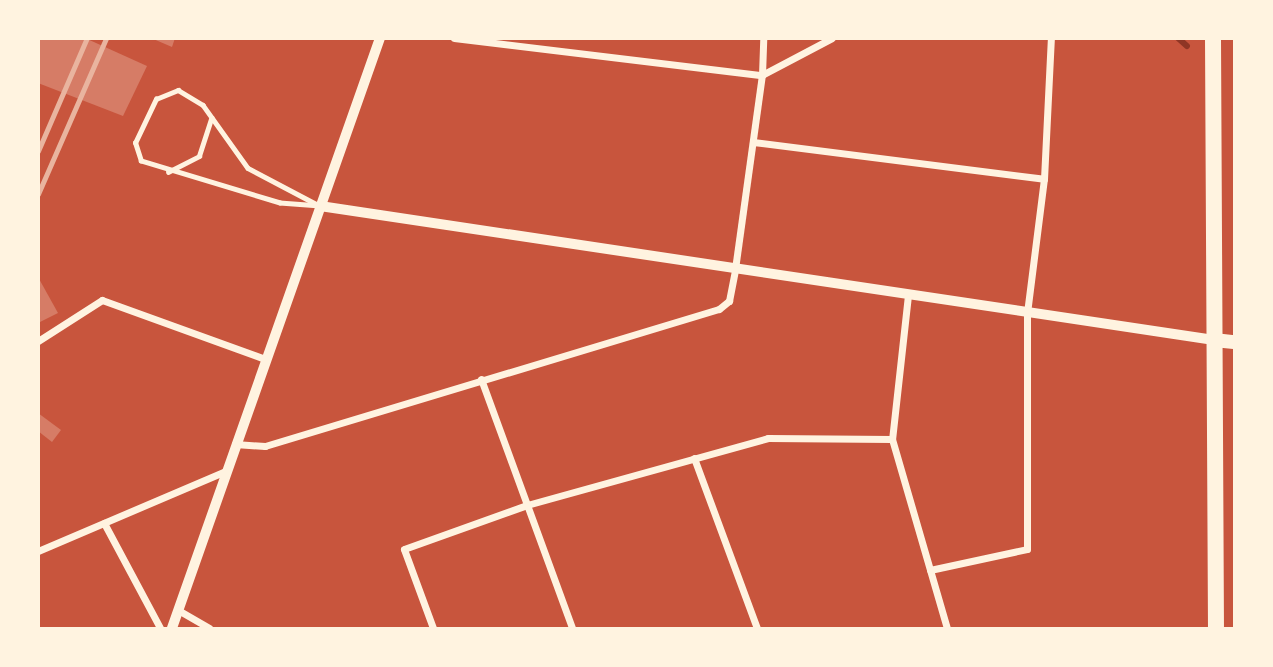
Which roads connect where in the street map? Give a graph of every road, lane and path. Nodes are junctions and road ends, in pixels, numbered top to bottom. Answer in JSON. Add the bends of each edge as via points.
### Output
{"nodes":[{"id":1,"x":380,"y":38,"type":"edge"},
{"id":2,"x":454,"y":38,"type":"edge"},
{"id":3,"x":763,"y":38,"type":"edge"},
{"id":4,"x":832,"y":38,"type":"edge"},
{"id":5,"x":1051,"y":38,"type":"edge"},
{"id":6,"x":1213,"y":38,"type":"edge"},
{"id":7,"x":762,"y":75,"type":"junction"},
{"id":8,"x":212,"y":117,"type":"junction"},
{"id":9,"x":753,"y":142,"type":"junction"},
{"id":10,"x":168,"y":173,"type":"junction"},
{"id":11,"x":1044,"y":180,"type":"junction"},
{"id":12,"x":320,"y":206,"type":"junction"},
{"id":13,"x":735,"y":268,"type":"junction"},
{"id":14,"x":908,"y":295,"type":"junction"},
{"id":15,"x":1027,"y":313,"type":"junction"},
{"id":16,"x":38,"y":341,"type":"edge"},
{"id":17,"x":1214,"y":341,"type":"junction"},
{"id":18,"x":1234,"y":342,"type":"edge"},
{"id":19,"x":265,"y":359,"type":"junction"},
{"id":20,"x":481,"y":379,"type":"junction"},
{"id":21,"x":892,"y":439,"type":"junction"},
{"id":22,"x":235,"y":444,"type":"junction"},
{"id":23,"x":694,"y":458,"type":"junction"},
{"id":24,"x":226,"y":471,"type":"junction"},
{"id":25,"x":527,"y":505,"type":"junction"},
{"id":26,"x":104,"y":523,"type":"junction"},
{"id":27,"x":38,"y":551,"type":"edge"},
{"id":28,"x":930,"y":570,"type":"junction"},
{"id":29,"x":178,"y":610,"type":"junction"},
{"id":30,"x":160,"y":628,"type":"edge"},
{"id":31,"x":172,"y":628,"type":"edge"},
{"id":32,"x":209,"y":628,"type":"edge"},
{"id":33,"x":433,"y":628,"type":"edge"},
{"id":34,"x":572,"y":628,"type":"edge"},
{"id":35,"x":757,"y":628,"type":"edge"},
{"id":36,"x":947,"y":628,"type":"edge"},
{"id":37,"x":1216,"y":628,"type":"edge"}],
"edges":[{"from":1,"to":12,"type":"street"},
{"from":2,"to":7,"type":"street"},
{"from":3,"to":7,"type":"street"},
{"from":4,"to":7,"type":"street"},
{"from":5,"to":11,"type":"street"},
{"from":6,"to":17,"type":"highway"},
{"from":7,"to":9,"type":"street"},
{"from":8,"to":10,"type":"lane","via":[[199,156]]},
{"from":8,"to":10,"type":"lane","via":[[178,90],[156,99],[135,143],[141,162]]},
{"from":8,"to":12,"type":"lane","via":[[248,168]]},
{"from":9,"to":11,"type":"street"},
{"from":9,"to":13,"type":"street"},
{"from":10,"to":12,"type":"lane","via":[[281,203]]},
{"from":11,"to":15,"type":"street"},
{"from":12,"to":13,"type":"street"},
{"from":12,"to":19,"type":"street"},
{"from":13,"to":14,"type":"street"},
{"from":13,"to":20,"type":"street","via":[[729,301],[719,309]]},
{"from":14,"to":15,"type":"street"},
{"from":14,"to":21,"type":"street"},
{"from":15,"to":17,"type":"street"},
{"from":15,"to":28,"type":"street","via":[[1027,549]]},
{"from":16,"to":19,"type":"street","via":[[102,300]]},
{"from":17,"to":18,"type":"main road"},
{"from":17,"to":37,"type":"highway"},
{"from":19,"to":22,"type":"street"},
{"from":20,"to":22,"type":"street","via":[[265,446]]},
{"from":20,"to":25,"type":"street"},
{"from":21,"to":23,"type":"street","via":[[768,438]]},
{"from":21,"to":28,"type":"street"},
{"from":22,"to":24,"type":"street"},
{"from":23,"to":25,"type":"street"},
{"from":23,"to":35,"type":"street"},
{"from":24,"to":26,"type":"street"},
{"from":24,"to":29,"type":"street"},
{"from":25,"to":33,"type":"street","via":[[404,549]]},
{"from":25,"to":34,"type":"street"},
{"from":26,"to":27,"type":"street"},
{"from":26,"to":30,"type":"street"},
{"from":28,"to":36,"type":"street"},
{"from":29,"to":31,"type":"street"},
{"from":29,"to":32,"type":"street"}]}
